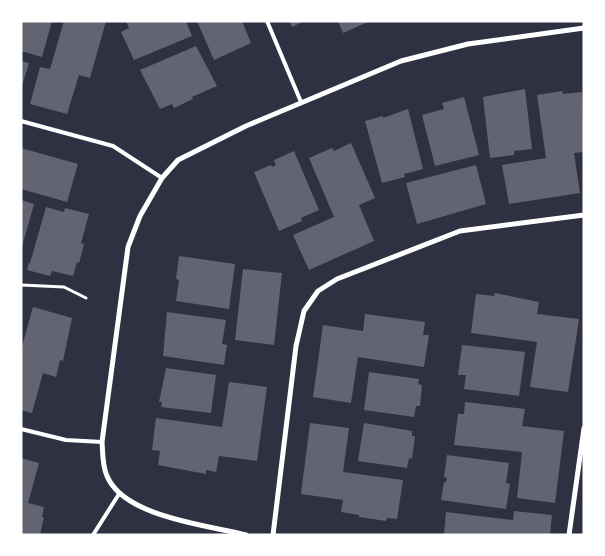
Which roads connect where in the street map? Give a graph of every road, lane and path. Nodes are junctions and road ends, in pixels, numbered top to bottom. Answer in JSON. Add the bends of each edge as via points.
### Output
{"nodes":[{"id":1,"x":267,"y":21,"type":"edge"},
{"id":2,"x":584,"y":28,"type":"edge"},
{"id":3,"x":302,"y":102,"type":"junction"},
{"id":4,"x":21,"y":121,"type":"edge"},
{"id":5,"x":162,"y":178,"type":"junction"},
{"id":6,"x":584,"y":214,"type":"edge"},
{"id":7,"x":21,"y":285,"type":"edge"},
{"id":8,"x":86,"y":298,"type":"dead end"},
{"id":9,"x":584,"y":428,"type":"edge"},
{"id":10,"x":21,"y":430,"type":"edge"},
{"id":11,"x":102,"y":442,"type":"junction"},
{"id":12,"x":119,"y":494,"type":"junction"},
{"id":13,"x":93,"y":535,"type":"edge"},
{"id":14,"x":246,"y":535,"type":"edge"},
{"id":15,"x":273,"y":535,"type":"edge"},
{"id":16,"x":569,"y":535,"type":"edge"}],
"edges":[{"from":1,"to":3,"type":"lane"},
{"from":2,"to":3,"type":"street","via":[[468,44],[401,61]]},
{"from":3,"to":5,"type":"street","via":[[201,147],[178,160]]},
{"from":4,"to":5,"type":"lane","via":[[113,146]]},
{"from":5,"to":11,"type":"street","via":[[140,216],[128,247]]},
{"from":6,"to":15,"type":"street","via":[[460,231],[337,280],[318,291],[304,311],[296,346]]},
{"from":7,"to":8,"type":"path","via":[[64,287]]},
{"from":9,"to":16,"type":"street"},
{"from":10,"to":11,"type":"lane","via":[[66,440]]},
{"from":11,"to":12,"type":"street","via":[[105,470]]},
{"from":12,"to":13,"type":"lane"},
{"from":12,"to":14,"type":"street","via":[[146,511]]}]}
